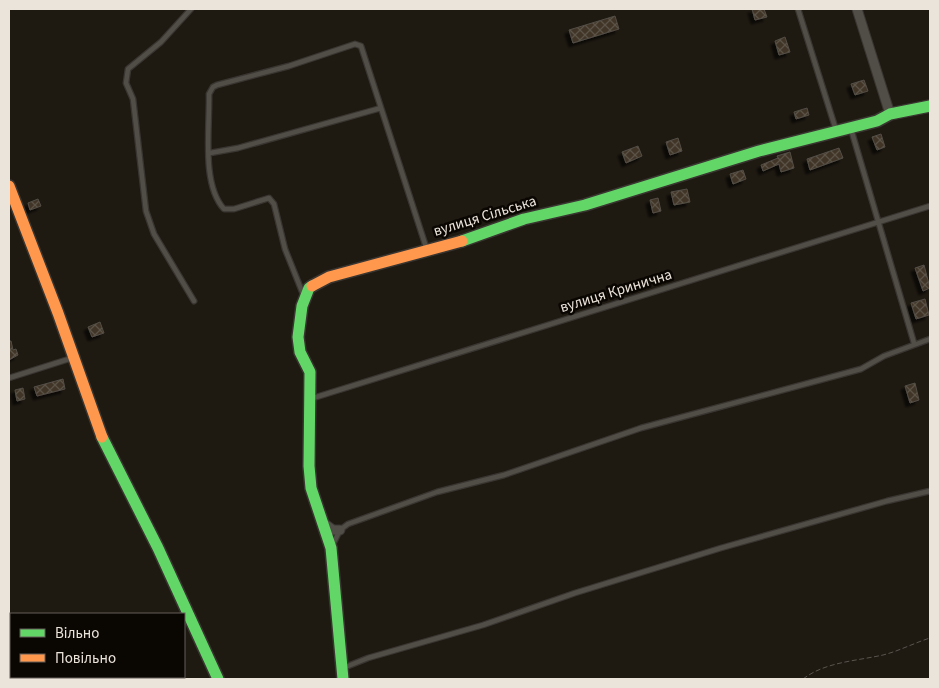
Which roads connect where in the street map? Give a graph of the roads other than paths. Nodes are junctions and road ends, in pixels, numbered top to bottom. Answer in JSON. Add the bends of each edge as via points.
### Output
{"nodes":[{"id":1,"x":191,"y":9,"type":"edge"},
{"id":2,"x":798,"y":9,"type":"edge"},
{"id":3,"x":857,"y":9,"type":"edge"},
{"id":4,"x":930,"y":106,"type":"edge"},
{"id":5,"x":381,"y":108,"type":"junction"},
{"id":6,"x":890,"y":114,"type":"junction"},
{"id":7,"x":851,"y":128,"type":"junction"},
{"id":8,"x":837,"y":131,"type":"junction"},
{"id":9,"x":210,"y":153,"type":"junction"},
{"id":10,"x":9,"y":186,"type":"edge"},
{"id":11,"x":930,"y":206,"type":"edge"},
{"id":12,"x":880,"y":222,"type":"junction"},
{"id":13,"x":427,"y":250,"type":"junction"},
{"id":14,"x":304,"y":297,"type":"junction"},
{"id":15,"x":194,"y":301,"type":"dead end"},
{"id":16,"x":930,"y":339,"type":"edge"},
{"id":17,"x":914,"y":343,"type":"junction"},
{"id":18,"x":73,"y":358,"type":"junction"},
{"id":19,"x":9,"y":378,"type":"edge"},
{"id":20,"x":309,"y":400,"type":"junction"},
{"id":21,"x":930,"y":491,"type":"edge"},
{"id":22,"x":320,"y":520,"type":"junction"},
{"id":23,"x":340,"y":530,"type":"junction"},
{"id":24,"x":331,"y":548,"type":"junction"},
{"id":25,"x":343,"y":674,"type":"edge"},
{"id":26,"x":218,"y":679,"type":"edge"}],
"edges":[{"from":1,"to":15,"type":"lane","via":[[161,42],[128,69],[126,83],[133,99],[146,211],[154,234]]},
{"from":2,"to":8,"type":"lane"},
{"from":3,"to":6,"type":"street"},
{"from":4,"to":6,"type":"street","name":"вулиця Сільська"},
{"from":5,"to":9,"type":"lane"},
{"from":5,"to":9,"type":"lane","via":[[364,49],[355,44],[213,87],[209,94]]},
{"from":5,"to":13,"type":"lane"},
{"from":6,"to":7,"type":"street","name":"вулиця Сільська"},
{"from":7,"to":8,"type":"street","name":"вулиця Сільська"},
{"from":7,"to":12,"type":"lane"},
{"from":8,"to":13,"type":"street","name":"вулиця Сільська","via":[[688,171],[585,205],[524,219]]},
{"from":9,"to":14,"type":"lane","via":[[208,165],[212,184],[216,200],[224,209],[234,209],[265,198],[270,198],[274,204],[288,256]]},
{"from":10,"to":18,"type":"street"},
{"from":11,"to":12,"type":"lane","name":"вулиця Кринична"},
{"from":12,"to":17,"type":"lane"},
{"from":12,"to":20,"type":"lane","name":"вулиця Кринична"},
{"from":13,"to":14,"type":"street","name":"вулиця Сільська","via":[[324,279],[309,288]]},
{"from":14,"to":20,"type":"street","via":[[298,337],[300,352],[310,372]]},
{"from":16,"to":17,"type":"lane"},
{"from":17,"to":23,"type":"lane","via":[[861,369],[641,428],[504,475],[437,492],[348,524]]},
{"from":18,"to":19,"type":"lane"},
{"from":18,"to":26,"type":"street","via":[[105,446],[158,548]]},
{"from":20,"to":22,"type":"street","via":[[309,474]]},
{"from":21,"to":25,"type":"lane","via":[[666,565],[484,625],[368,658]]},
{"from":22,"to":23,"type":"street","via":[[334,530]]},
{"from":22,"to":24,"type":"street"},
{"from":23,"to":24,"type":"lane"},
{"from":24,"to":25,"type":"street"}]}
